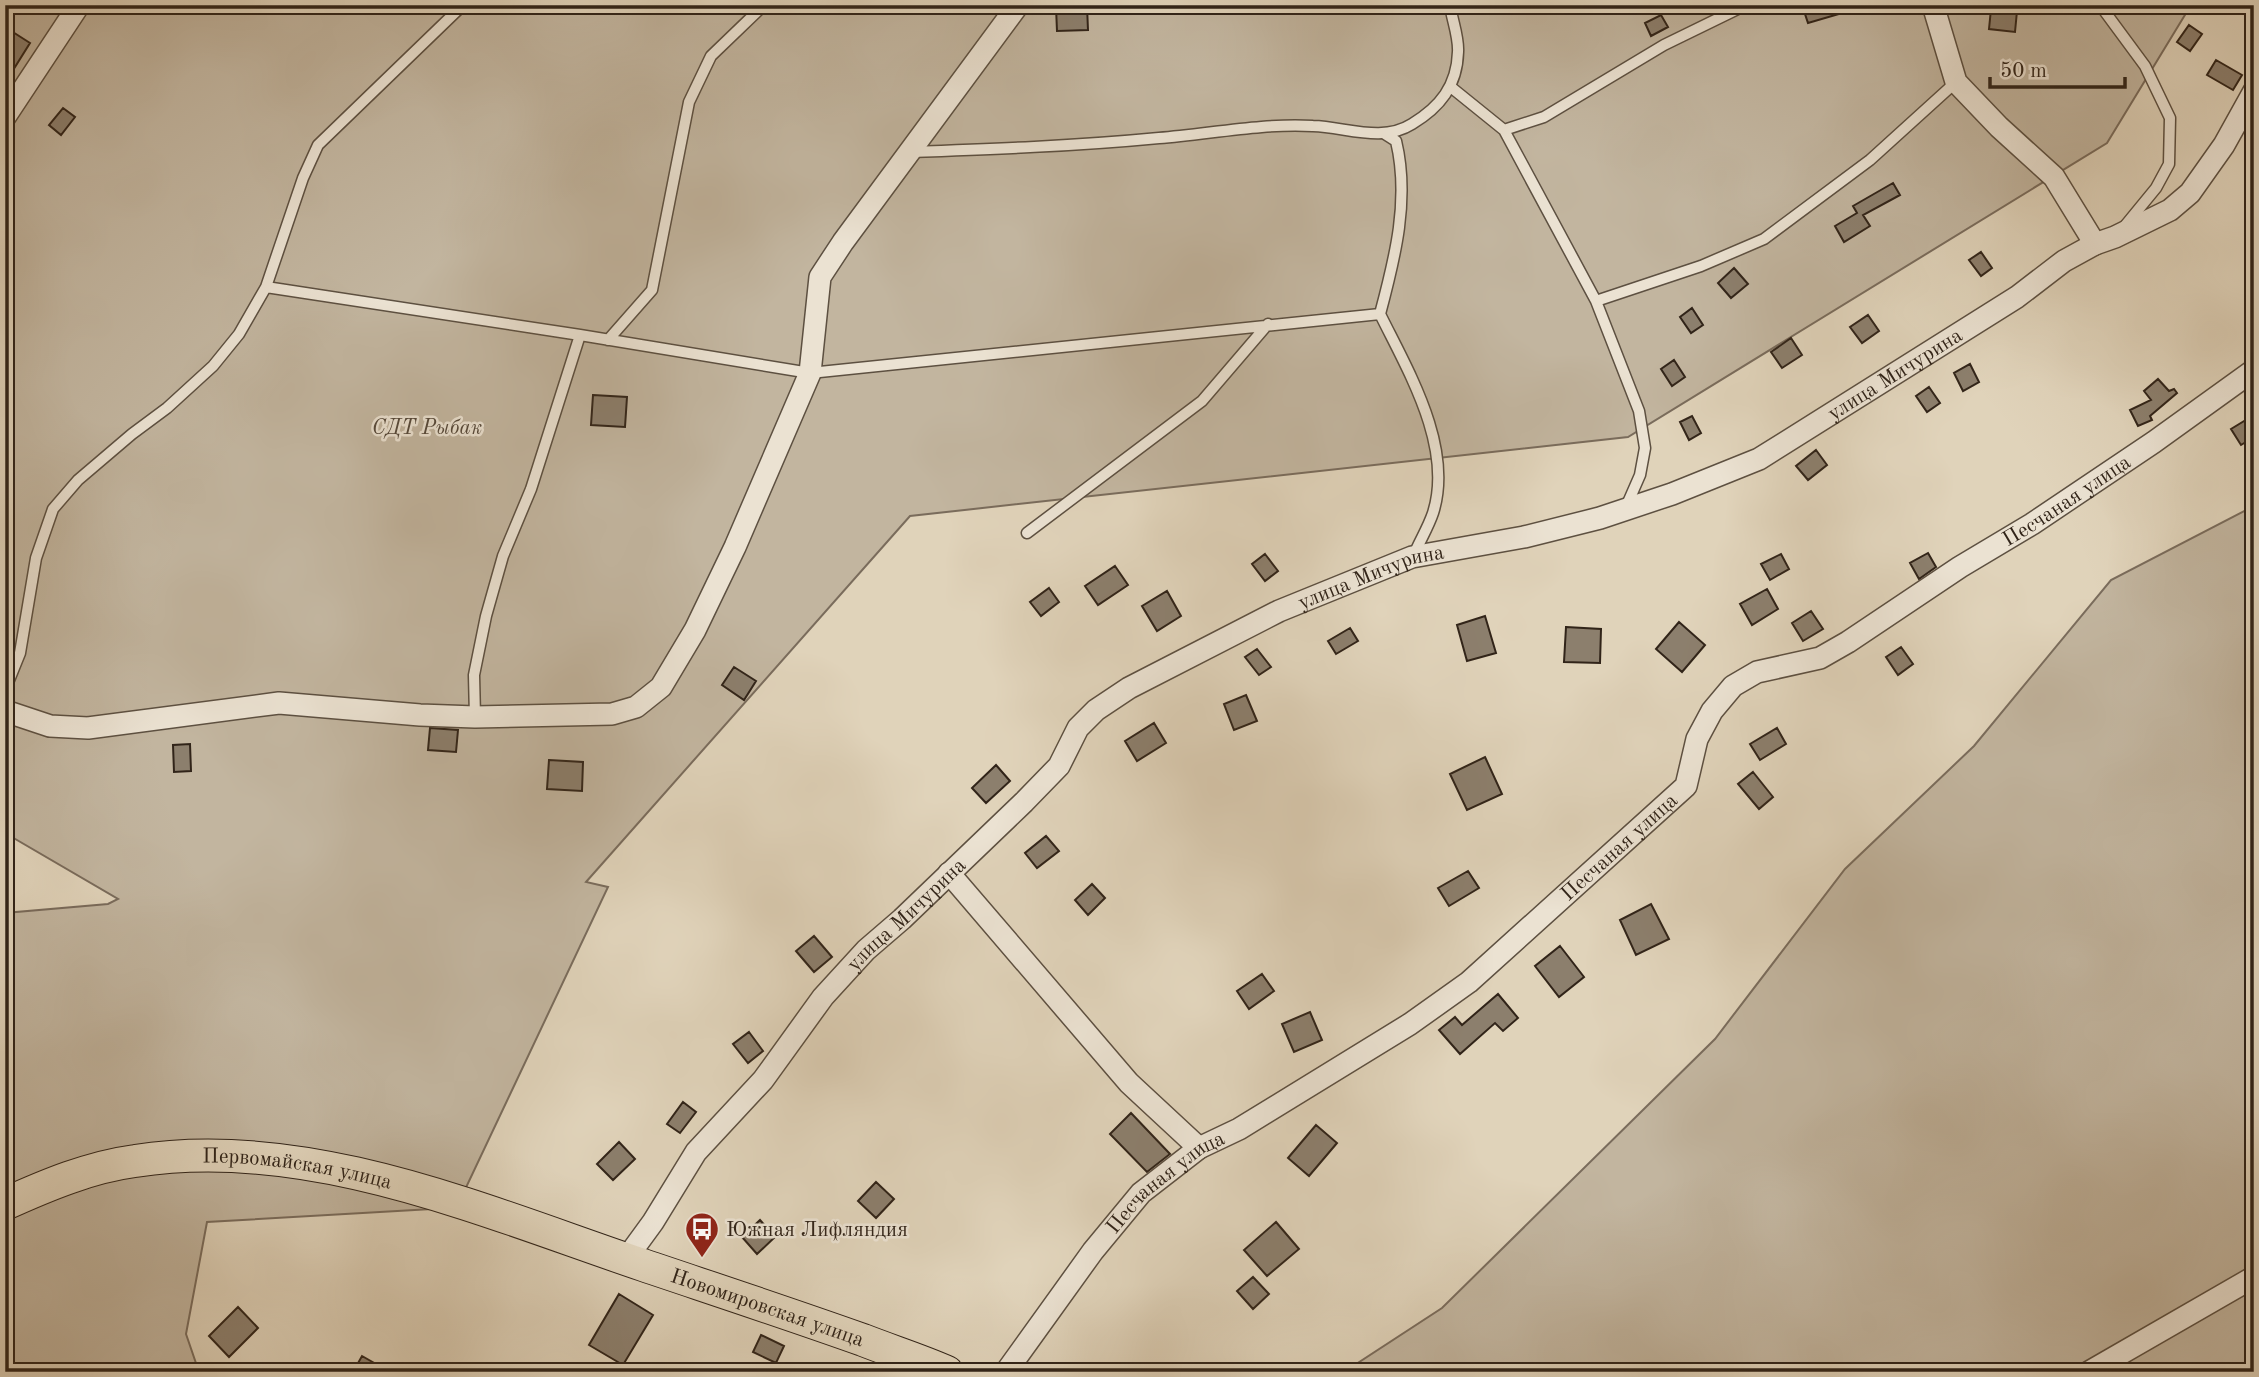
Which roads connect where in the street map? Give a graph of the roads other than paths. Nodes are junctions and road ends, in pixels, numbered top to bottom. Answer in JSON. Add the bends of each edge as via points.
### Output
{"nodes":[{"id":1,"x":79,"y":5,"type":"edge"},
{"id":2,"x":463,"y":5,"type":"edge"},
{"id":3,"x":764,"y":5,"type":"edge"},
{"id":4,"x":1018,"y":5,"type":"edge"},
{"id":5,"x":1450,"y":5,"type":"edge"},
{"id":6,"x":1746,"y":5,"type":"edge"},
{"id":7,"x":1933,"y":5,"type":"edge"},
{"id":8,"x":2100,"y":5,"type":"edge"},
{"id":9,"x":1956,"y":82,"type":"junction"},
{"id":10,"x":1452,"y":88,"type":"junction"},
{"id":11,"x":2254,"y":91,"type":"edge"},
{"id":12,"x":5,"y":117,"type":"edge"},
{"id":13,"x":1504,"y":130,"type":"junction"},
{"id":14,"x":1385,"y":134,"type":"junction"},
{"id":15,"x":909,"y":152,"type":"junction"},
{"id":16,"x":2105,"y":240,"type":"junction"},
{"id":17,"x":267,"y":288,"type":"junction"},
{"id":18,"x":1596,"y":301,"type":"junction"},
{"id":19,"x":1380,"y":314,"type":"junction"},
{"id":20,"x":1268,"y":324,"type":"junction"},
{"id":21,"x":580,"y":335,"type":"junction"},
{"id":22,"x":608,"y":340,"type":"junction"},
{"id":23,"x":2254,"y":370,"type":"edge"},
{"id":24,"x":810,"y":373,"type":"junction"},
{"id":25,"x":1624,"y":510,"type":"junction"},
{"id":26,"x":1027,"y":533,"type":"dead end"},
{"id":27,"x":1412,"y":557,"type":"junction"},
{"id":28,"x":5,"y":690,"type":"edge"},
{"id":29,"x":5,"y":711,"type":"edge"},
{"id":30,"x":475,"y":717,"type":"junction"},
{"id":31,"x":949,"y":873,"type":"junction"},
{"id":32,"x":1199,"y":1148,"type":"junction"},
{"id":33,"x":5,"y":1204,"type":"edge"},
{"id":34,"x":586,"y":1243,"type":"joint"},
{"id":35,"x":626,"y":1259,"type":"junction"},
{"id":36,"x":2254,"y":1277,"type":"edge"},
{"id":37,"x":947,"y":1372,"type":"edge"},
{"id":38,"x":1006,"y":1372,"type":"edge"},
{"id":39,"x":2089,"y":1372,"type":"edge"}],
"edges":[{"from":1,"to":12,"type":"street"},
{"from":2,"to":17,"type":"lane","via":[[318,145]]},
{"from":3,"to":22,"type":"lane","via":[[711,55],[689,102],[652,289]]},
{"from":4,"to":15,"type":"street"},
{"from":5,"to":10,"type":"lane","via":[[1459,51]]},
{"from":6,"to":13,"type":"lane","via":[[1664,45],[1545,117]]},
{"from":7,"to":9,"type":"street"},
{"from":8,"to":16,"type":"lane","via":[[2145,66],[2170,118],[2169,164],[2156,188]]},
{"from":9,"to":16,"type":"street","via":[[2054,177]]},
{"from":9,"to":18,"type":"lane","via":[[1870,160],[1764,239],[1701,266]]},
{"from":10,"to":13,"type":"lane"},
{"from":10,"to":14,"type":"lane","via":[[1433,110],[1409,126]]},
{"from":11,"to":16,"type":"street","name":"улица Мичурина","via":[[2224,145],[2190,192],[2170,210]]},
{"from":13,"to":18,"type":"lane"},
{"from":14,"to":15,"type":"lane","via":[[1314,126],[1261,127],[1075,146]]},
{"from":14,"to":19,"type":"lane","via":[[1396,141],[1401,203],[1397,253]]},
{"from":15,"to":24,"type":"street","via":[[821,277]]},
{"from":16,"to":25,"type":"street","name":"улица Мичурина","via":[[2064,261],[2017,297],[1759,459]]},
{"from":17,"to":21,"type":"lane"},
{"from":17,"to":28,"type":"lane","via":[[213,366],[78,480],[53,509],[36,558],[20,653]]},
{"from":18,"to":25,"type":"lane","via":[[1639,411],[1645,448],[1640,475]]},
{"from":19,"to":20,"type":"lane"},
{"from":19,"to":27,"type":"lane","via":[[1433,433],[1439,475],[1433,512]]},
{"from":20,"to":24,"type":"lane"},
{"from":20,"to":26,"type":"lane","via":[[1202,401]]},
{"from":21,"to":22,"type":"lane"},
{"from":21,"to":30,"type":"lane","via":[[486,616],[474,675]]},
{"from":22,"to":24,"type":"lane"},
{"from":23,"to":32,"type":"street","name":"Песчаная улица","via":[[2143,450],[1849,642],[1820,658],[1757,672],[1733,686],[1712,711],[1698,739],[1686,786],[1469,982],[1410,1024],[1239,1129]]},
{"from":24,"to":30,"type":"street","via":[[735,547],[661,687],[636,707],[612,713]]},
{"from":25,"to":27,"type":"street","name":"улица Мичурина","via":[[1524,537]]},
{"from":27,"to":31,"type":"street","name":"улица Мичурина","via":[[1279,611],[1096,710],[1078,728],[1059,766]]},
{"from":29,"to":30,"type":"street","via":[[50,726],[88,728],[279,704]]},
{"from":31,"to":32,"type":"street","via":[[1129,1083]]},
{"from":31,"to":35,"type":"street","name":"улица Мичурина","via":[[866,950],[823,998],[763,1080],[696,1152]]},
{"from":32,"to":38,"type":"street","name":"Песчаная улица","via":[[1141,1193]]},
{"from":33,"to":34,"type":"main road","name":"Первомайская улица","via":[[87,1172],[135,1161],[255,1157],[356,1173]]},
{"from":34,"to":35,"type":"main road","name":"Новомировская улица"},
{"from":35,"to":37,"type":"main road","name":"Новомировская улица"},
{"from":36,"to":39,"type":"street"}]}
